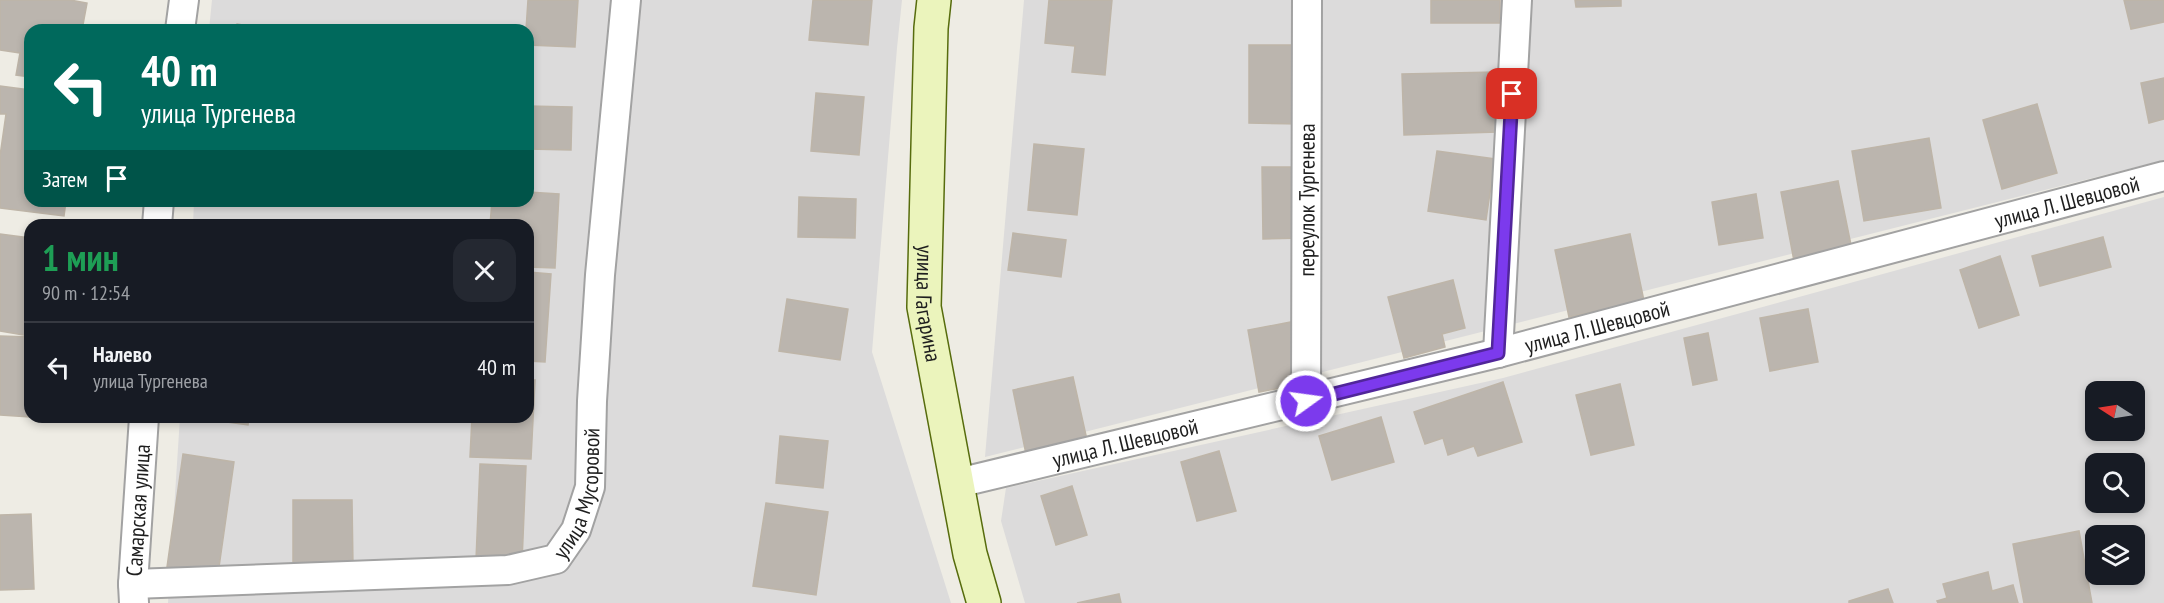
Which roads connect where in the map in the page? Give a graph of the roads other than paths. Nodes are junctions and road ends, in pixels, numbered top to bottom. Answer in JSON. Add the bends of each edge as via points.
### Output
{"nodes":[{"id":1,"x":184,"y":0,"type":"edge"},
{"id":2,"x":626,"y":0,"type":"edge"},
{"id":3,"x":934,"y":0,"type":"edge"},
{"id":4,"x":1307,"y":0,"type":"edge"},
{"id":5,"x":1517,"y":0,"type":"edge"},
{"id":6,"x":181,"y":24,"type":"edge"},
{"id":7,"x":2164,"y":176,"type":"edge"},
{"id":8,"x":1498,"y":353,"type":"junction"},
{"id":9,"x":1306,"y":401,"type":"junction"},
{"id":10,"x":144,"y":423,"type":"edge"},
{"id":11,"x":958,"y":483,"type":"junction"},
{"id":12,"x":133,"y":594,"type":"edge"},
{"id":13,"x":984,"y":603,"type":"edge"}],
"edges":[{"from":1,"to":6,"type":"street"},
{"from":2,"to":12,"type":"street","name":"улица Мусоровой","via":[[600,275],[590,487],[576,530],[556,559],[508,570]]},
{"from":3,"to":11,"type":"main road","name":"улица Гагарина","via":[[924,308]]},
{"from":4,"to":9,"type":"street","name":"переулок Тургенева"},
{"from":5,"to":8,"type":"street"},
{"from":7,"to":8,"type":"street","name":"улица Л. Шевцовой"},
{"from":8,"to":9,"type":"street","name":"улица Л. Шевцовой"},
{"from":9,"to":11,"type":"street","name":"улица Л. Шевцовой"},
{"from":10,"to":12,"type":"street","name":"Самарская улица"},
{"from":11,"to":13,"type":"main road","name":"улица Гагарина","via":[[970,554]]}]}
